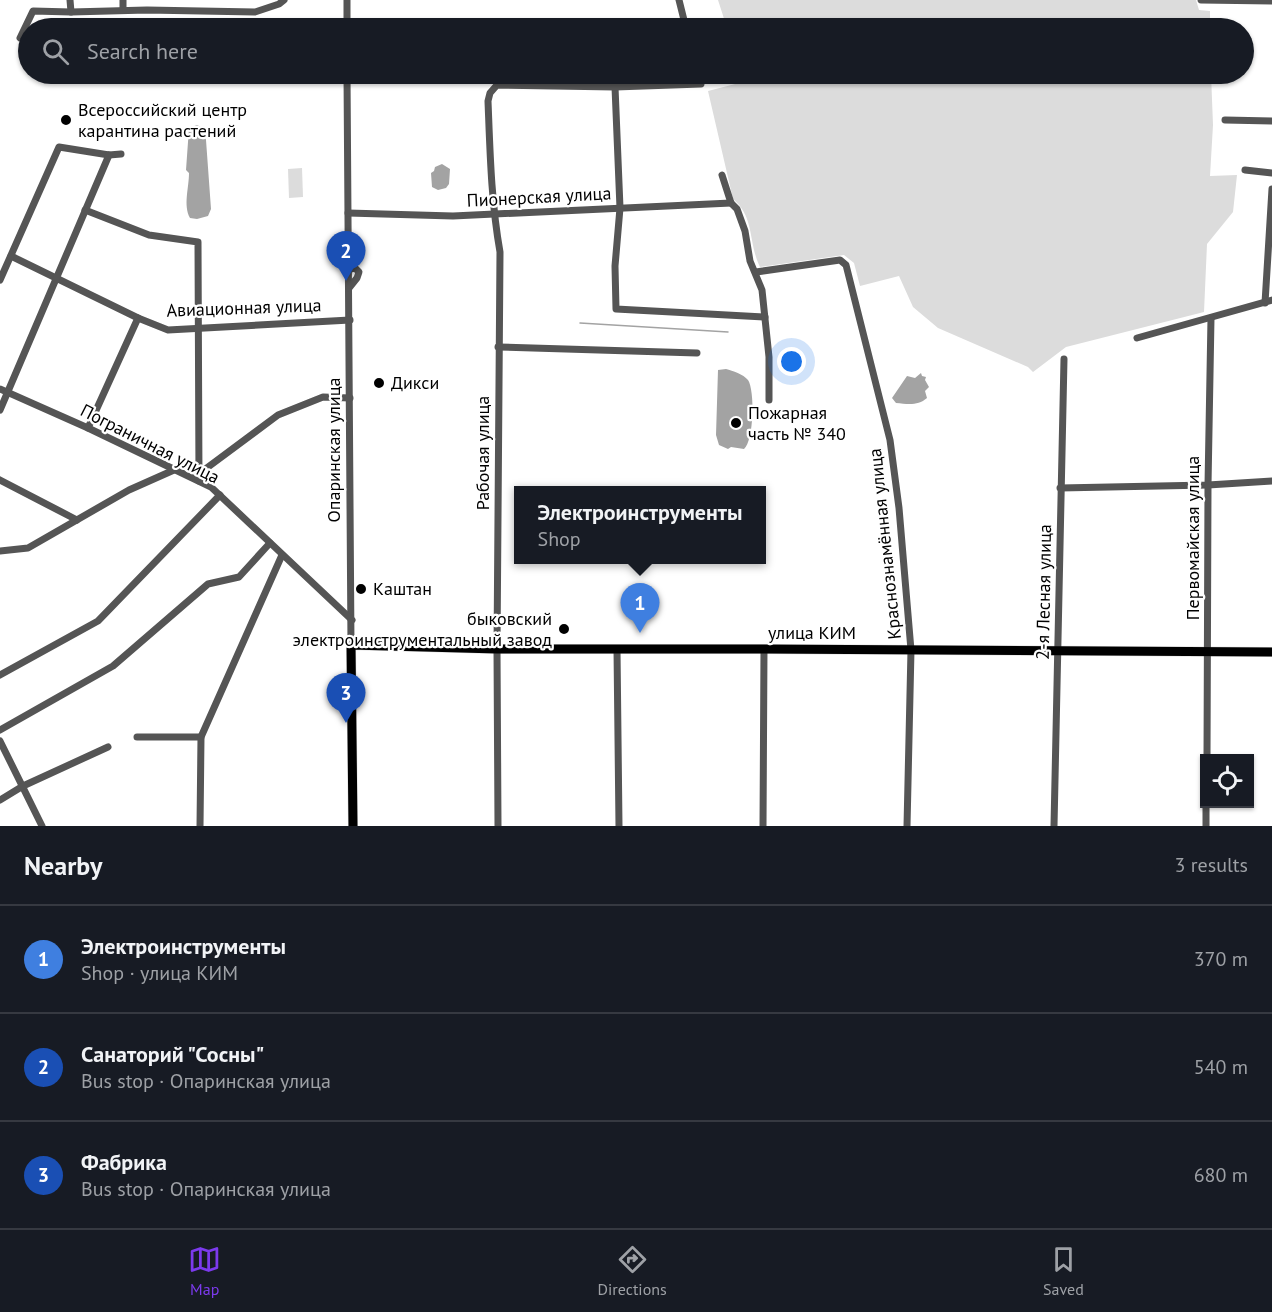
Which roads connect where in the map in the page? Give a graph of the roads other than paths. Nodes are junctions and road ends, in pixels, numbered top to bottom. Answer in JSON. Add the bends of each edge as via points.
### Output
{"nodes":[{"id":1,"x":70,"y":0,"type":"edge"},
{"id":2,"x":123,"y":0,"type":"edge"},
{"id":3,"x":284,"y":0,"type":"edge"},
{"id":4,"x":347,"y":0,"type":"edge"},
{"id":5,"x":679,"y":0,"type":"edge"},
{"id":6,"x":1202,"y":0,"type":"edge"},
{"id":7,"x":1272,"y":1,"type":"edge"},
{"id":8,"x":123,"y":10,"type":"junction"},
{"id":9,"x":71,"y":12,"type":"junction"},
{"id":10,"x":30,"y":18,"type":"edge"},
{"id":11,"x":347,"y":18,"type":"edge"},
{"id":12,"x":684,"y":18,"type":"edge"},
{"id":13,"x":347,"y":84,"type":"edge"},
{"id":14,"x":701,"y":84,"type":"edge"},
{"id":15,"x":615,"y":87,"type":"junction"},
{"id":16,"x":1225,"y":120,"type":"dead end"},
{"id":17,"x":1272,"y":121,"type":"edge"},
{"id":18,"x":121,"y":154,"type":"dead end"},
{"id":19,"x":109,"y":155,"type":"junction"},
{"id":20,"x":1245,"y":170,"type":"dead end"},
{"id":21,"x":1272,"y":173,"type":"edge"},
{"id":22,"x":722,"y":175,"type":"dead end"},
{"id":23,"x":1272,"y":189,"type":"edge"},
{"id":24,"x":731,"y":203,"type":"junction"},
{"id":25,"x":620,"y":208,"type":"junction"},
{"id":26,"x":85,"y":210,"type":"junction"},
{"id":27,"x":348,"y":213,"type":"junction"},
{"id":28,"x":493,"y":213,"type":"junction"},
{"id":29,"x":11,"y":256,"type":"junction"},
{"id":30,"x":756,"y":272,"type":"junction"},
{"id":31,"x":56,"y":278,"type":"junction"},
{"id":32,"x":0,"y":280,"type":"edge"},
{"id":33,"x":1268,"y":302,"type":"edge"},
{"id":34,"x":765,"y":317,"type":"junction"},
{"id":35,"x":138,"y":318,"type":"junction"},
{"id":36,"x":1211,"y":318,"type":"junction"},
{"id":37,"x":350,"y":320,"type":"junction"},
{"id":38,"x":200,"y":328,"type":"junction"},
{"id":39,"x":1137,"y":339,"type":"dead end"},
{"id":40,"x":498,"y":347,"type":"junction"},
{"id":41,"x":697,"y":353,"type":"dead end"},
{"id":42,"x":1064,"y":359,"type":"dead end"},
{"id":43,"x":0,"y":389,"type":"edge"},
{"id":44,"x":8,"y":393,"type":"junction"},
{"id":45,"x":350,"y":398,"type":"junction"},
{"id":46,"x":769,"y":400,"type":"dead end"},
{"id":47,"x":0,"y":410,"type":"edge"},
{"id":48,"x":88,"y":428,"type":"junction"},
{"id":49,"x":174,"y":470,"type":"junction"},
{"id":50,"x":200,"y":477,"type":"junction"},
{"id":51,"x":0,"y":480,"type":"edge"},
{"id":52,"x":1272,"y":481,"type":"edge"},
{"id":53,"x":1208,"y":485,"type":"junction"},
{"id":54,"x":1060,"y":488,"type":"junction"},
{"id":55,"x":220,"y":495,"type":"junction"},
{"id":56,"x":77,"y":520,"type":"junction"},
{"id":57,"x":270,"y":543,"type":"junction"},
{"id":58,"x":0,"y":551,"type":"edge"},
{"id":59,"x":282,"y":555,"type":"junction"},
{"id":60,"x":352,"y":620,"type":"junction"},
{"id":61,"x":351,"y":645,"type":"junction"},
{"id":62,"x":617,"y":649,"type":"junction"},
{"id":63,"x":764,"y":649,"type":"junction"},
{"id":64,"x":497,"y":650,"type":"junction"},
{"id":65,"x":911,"y":650,"type":"junction"},
{"id":66,"x":1058,"y":651,"type":"junction"},
{"id":67,"x":1207,"y":652,"type":"junction"},
{"id":68,"x":1272,"y":652,"type":"edge"},
{"id":69,"x":0,"y":675,"type":"edge"},
{"id":70,"x":0,"y":730,"type":"edge"},
{"id":71,"x":137,"y":737,"type":"dead end"},
{"id":72,"x":201,"y":737,"type":"junction"},
{"id":73,"x":0,"y":741,"type":"edge"},
{"id":74,"x":108,"y":747,"type":"dead end"},
{"id":75,"x":1207,"y":754,"type":"edge"},
{"id":76,"x":23,"y":786,"type":"junction"},
{"id":77,"x":0,"y":800,"type":"edge"},
{"id":78,"x":1206,"y":808,"type":"edge"},
{"id":79,"x":42,"y":826,"type":"edge"},
{"id":80,"x":200,"y":826,"type":"edge"},
{"id":81,"x":352,"y":826,"type":"edge"},
{"id":82,"x":498,"y":826,"type":"edge"},
{"id":83,"x":619,"y":826,"type":"edge"},
{"id":84,"x":763,"y":826,"type":"edge"},
{"id":85,"x":907,"y":826,"type":"edge"},
{"id":86,"x":1054,"y":826,"type":"edge"},
{"id":87,"x":1206,"y":826,"type":"edge"}],
"edges":[{"from":1,"to":9,"type":"street"},
{"from":2,"to":8,"type":"street"},
{"from":3,"to":8,"type":"street","via":[[255,12]]},
{"from":4,"to":11,"type":"street"},
{"from":5,"to":12,"type":"street"},
{"from":6,"to":7,"type":"street"},
{"from":8,"to":9,"type":"street"},
{"from":9,"to":10,"type":"street","via":[[33,11]]},
{"from":13,"to":27,"type":"street"},
{"from":14,"to":15,"type":"street"},
{"from":15,"to":25,"type":"street"},
{"from":15,"to":28,"type":"street","name":"Рабочая улица","via":[[497,85],[488,101]]},
{"from":16,"to":17,"type":"street"},
{"from":18,"to":19,"type":"street"},
{"from":19,"to":26,"type":"street"},
{"from":19,"to":29,"type":"street","via":[[58,147]]},
{"from":20,"to":21,"type":"street"},
{"from":22,"to":24,"type":"street"},
{"from":23,"to":33,"type":"street"},
{"from":24,"to":25,"type":"street","name":"Пионерская улица"},
{"from":24,"to":30,"type":"street","via":[[745,231]]},
{"from":25,"to":28,"type":"street","name":"Пионерская улица"},
{"from":25,"to":34,"type":"street","via":[[616,309]]},
{"from":26,"to":31,"type":"street"},
{"from":26,"to":38,"type":"street","via":[[149,235],[198,242]]},
{"from":27,"to":28,"type":"street","name":"Пионерская улица"},
{"from":27,"to":37,"type":"street","name":"Опаринская улица","via":[[348,270],[355,268],[359,272],[349,288]]},
{"from":28,"to":40,"type":"street","name":"Рабочая улица","via":[[500,252]]},
{"from":29,"to":31,"type":"street","name":"Авиационная улица"},
{"from":29,"to":32,"type":"street"},
{"from":30,"to":34,"type":"street"},
{"from":30,"to":65,"type":"street","name":"Краснознамённая улица","via":[[840,260],[846,265],[890,440]]},
{"from":31,"to":35,"type":"street","name":"Авиационная улица"},
{"from":31,"to":44,"type":"street"},
{"from":33,"to":36,"type":"street"},
{"from":34,"to":46,"type":"street"},
{"from":35,"to":38,"type":"street","name":"Авиационная улица","via":[[168,330]]},
{"from":35,"to":48,"type":"street"},
{"from":36,"to":39,"type":"street"},
{"from":36,"to":53,"type":"street","name":"Первомайская улица"},
{"from":37,"to":38,"type":"street","name":"Авиационная улица"},
{"from":37,"to":45,"type":"street","name":"Опаринская улица"},
{"from":38,"to":50,"type":"street"},
{"from":40,"to":41,"type":"street"},
{"from":40,"to":64,"type":"street","name":"Рабочая улица"},
{"from":42,"to":54,"type":"street","name":"2-я Лесная улица"},
{"from":43,"to":44,"type":"street","name":"Пограничная улица"},
{"from":44,"to":47,"type":"street"},
{"from":44,"to":48,"type":"street","name":"Пограничная улица"},
{"from":45,"to":50,"type":"street","via":[[323,397],[278,415]]},
{"from":45,"to":60,"type":"street","name":"Опаринская улица"},
{"from":48,"to":49,"type":"street","name":"Пограничная улица"},
{"from":49,"to":50,"type":"street","name":"Пограничная улица"},
{"from":49,"to":56,"type":"street"},
{"from":50,"to":55,"type":"street","name":"Пограничная улица"},
{"from":51,"to":56,"type":"street"},
{"from":52,"to":53,"type":"street"},
{"from":53,"to":54,"type":"street"},
{"from":53,"to":67,"type":"street","name":"Первомайская улица"},
{"from":54,"to":66,"type":"street","name":"2-я Лесная улица"},
{"from":55,"to":57,"type":"street","name":"Пограничная улица"},
{"from":55,"to":69,"type":"street","via":[[98,621]]},
{"from":56,"to":58,"type":"street","via":[[28,548]]},
{"from":57,"to":59,"type":"street","name":"Пограничная улица"},
{"from":57,"to":70,"type":"street","via":[[239,577],[208,584],[113,666]]},
{"from":59,"to":60,"type":"street","name":"Пограничная улица"},
{"from":59,"to":72,"type":"street"},
{"from":60,"to":61,"type":"street","name":"Опаринская улица"},
{"from":61,"to":64,"type":"main road","name":"улица КИМ"},
{"from":61,"to":81,"type":"main road","name":"Опаринская улица"},
{"from":62,"to":63,"type":"main road","name":"улица КИМ"},
{"from":62,"to":64,"type":"main road","name":"улица КИМ"},
{"from":62,"to":83,"type":"street"},
{"from":63,"to":65,"type":"main road","name":"улица КИМ"},
{"from":63,"to":84,"type":"street"},
{"from":64,"to":82,"type":"street","name":"Рабочая улица"},
{"from":65,"to":66,"type":"main road","name":"улица КИМ"},
{"from":65,"to":85,"type":"street","name":"Краснознамённая улица"},
{"from":66,"to":67,"type":"main road","name":"улица КИМ"},
{"from":66,"to":86,"type":"street","name":"2-я Лесная улица"},
{"from":67,"to":68,"type":"main road","name":"улица КИМ"},
{"from":67,"to":75,"type":"street","name":"Первомайская улица"},
{"from":71,"to":72,"type":"street"},
{"from":72,"to":80,"type":"street"},
{"from":73,"to":76,"type":"street"},
{"from":74,"to":76,"type":"street"},
{"from":76,"to":77,"type":"street"},
{"from":76,"to":79,"type":"street"},
{"from":78,"to":87,"type":"street"}]}
